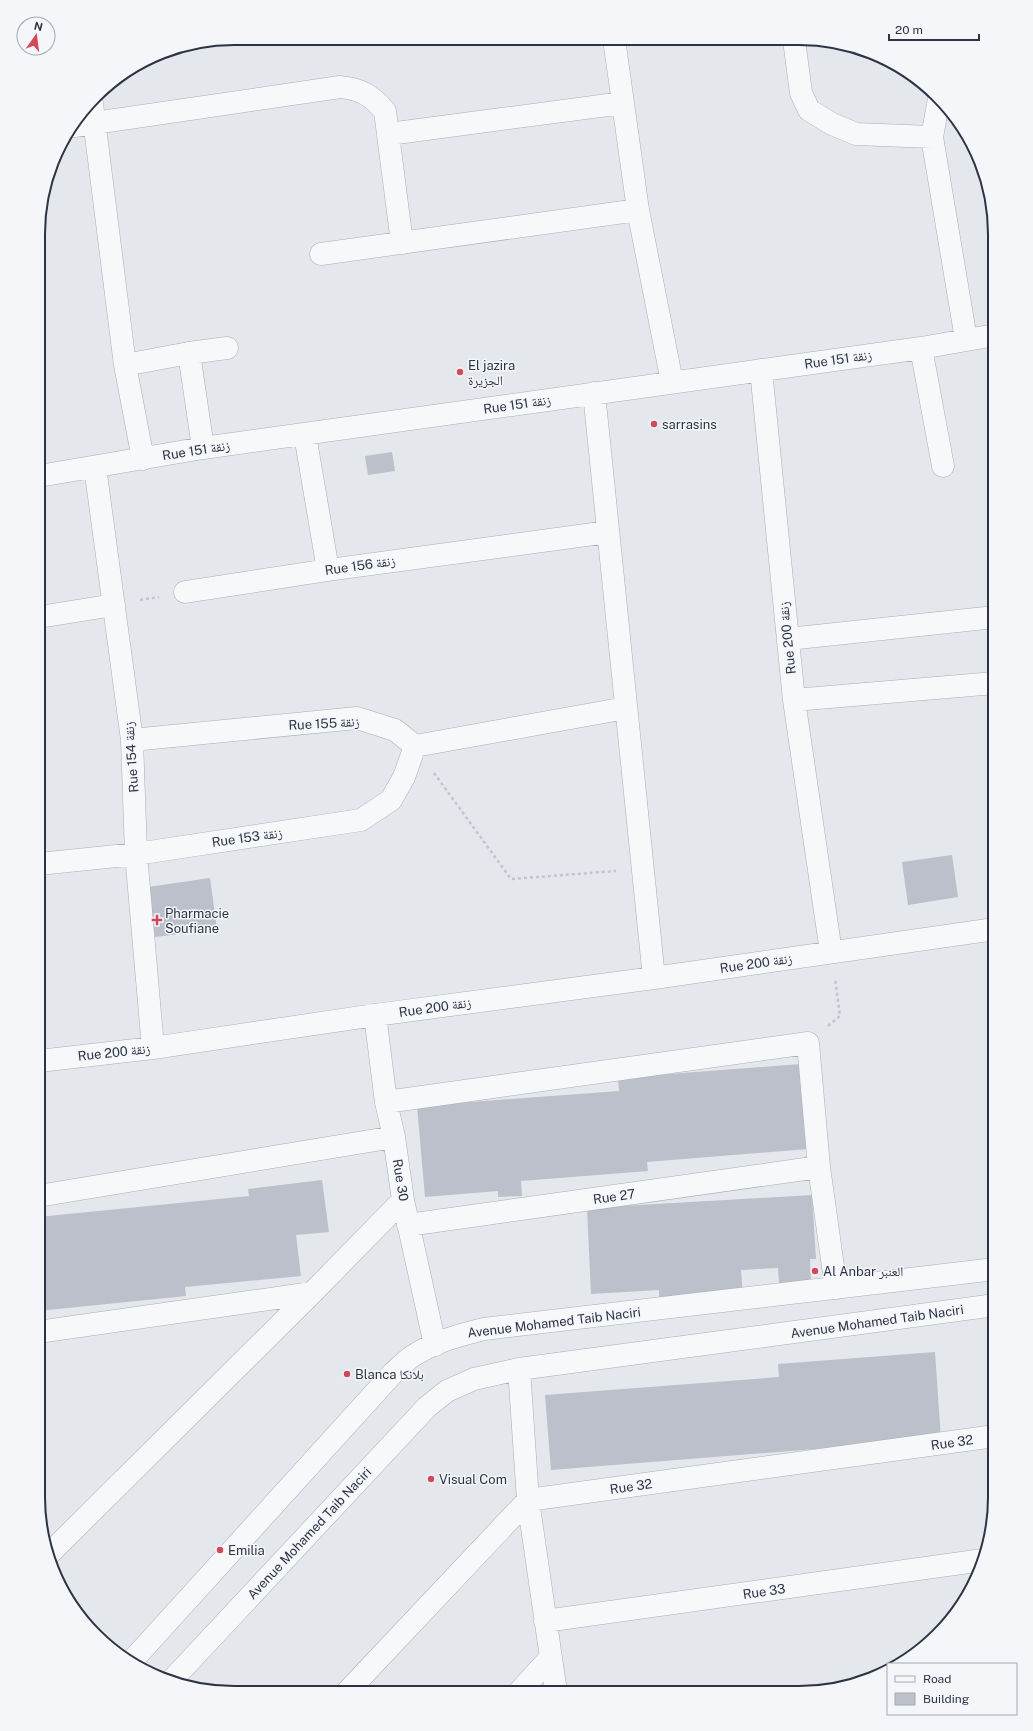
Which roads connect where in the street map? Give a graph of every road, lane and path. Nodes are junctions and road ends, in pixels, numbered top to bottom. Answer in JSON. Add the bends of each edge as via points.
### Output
{"nodes":[{"id":1,"x":615,"y":45,"type":"edge"},
{"id":2,"x":795,"y":45,"type":"edge"},
{"id":3,"x":623,"y":102,"type":"junction"},
{"id":4,"x":938,"y":105,"type":"edge"},
{"id":5,"x":86,"y":118,"type":"edge"},
{"id":6,"x":389,"y":134,"type":"junction"},
{"id":7,"x":932,"y":137,"type":"junction"},
{"id":8,"x":638,"y":210,"type":"junction"},
{"id":9,"x":402,"y":243,"type":"junction"},
{"id":10,"x":320,"y":254,"type":"dead end"},
{"id":11,"x":988,"y":336,"type":"edge"},
{"id":12,"x":966,"y":339,"type":"junction"},
{"id":13,"x":227,"y":348,"type":"dead end"},
{"id":14,"x":921,"y":348,"type":"junction"},
{"id":15,"x":189,"y":353,"type":"junction"},
{"id":16,"x":125,"y":365,"type":"junction"},
{"id":17,"x":761,"y":370,"type":"junction"},
{"id":18,"x":672,"y":382,"type":"junction"},
{"id":19,"x":594,"y":393,"type":"junction"},
{"id":20,"x":304,"y":435,"type":"junction"},
{"id":21,"x":203,"y":448,"type":"junction"},
{"id":22,"x":143,"y":459,"type":"junction"},
{"id":23,"x":943,"y":466,"type":"dead end"},
{"id":24,"x":95,"y":467,"type":"junction"},
{"id":25,"x":45,"y":475,"type":"edge"},
{"id":26,"x":608,"y":532,"type":"junction"},
{"id":27,"x":328,"y":570,"type":"junction"},
{"id":28,"x":185,"y":592,"type":"joint"},
{"id":29,"x":114,"y":605,"type":"junction"},
{"id":30,"x":45,"y":616,"type":"edge"},
{"id":31,"x":988,"y":618,"type":"edge"},
{"id":32,"x":788,"y":639,"type":"junction"},
{"id":33,"x":988,"y":684,"type":"edge"},
{"id":34,"x":794,"y":700,"type":"junction"},
{"id":35,"x":626,"y":708,"type":"junction"},
{"id":36,"x":132,"y":740,"type":"junction"},
{"id":37,"x":415,"y":746,"type":"junction"},
{"id":38,"x":136,"y":854,"type":"junction"},
{"id":39,"x":45,"y":863,"type":"edge"},
{"id":40,"x":644,"y":869,"type":"junction"},
{"id":41,"x":988,"y":930,"type":"edge"},
{"id":42,"x":831,"y":952,"type":"junction"},
{"id":43,"x":654,"y":978,"type":"junction"},
{"id":44,"x":375,"y":1015,"type":"junction"},
{"id":45,"x":808,"y":1044,"type":"junction"},
{"id":46,"x":153,"y":1048,"type":"junction"},
{"id":47,"x":45,"y":1060,"type":"edge"},
{"id":48,"x":386,"y":1102,"type":"junction"},
{"id":49,"x":394,"y":1137,"type":"junction"},
{"id":50,"x":819,"y":1167,"type":"junction"},
{"id":51,"x":45,"y":1195,"type":"edge"},
{"id":52,"x":403,"y":1200,"type":"junction"},
{"id":53,"x":408,"y":1225,"type":"junction"},
{"id":54,"x":988,"y":1270,"type":"edge"},
{"id":55,"x":836,"y":1288,"type":"junction"},
{"id":56,"x":312,"y":1293,"type":"junction"},
{"id":57,"x":988,"y":1306,"type":"edge"},
{"id":58,"x":45,"y":1331,"type":"edge"},
{"id":59,"x":435,"y":1345,"type":"junction"},
{"id":60,"x":519,"y":1369,"type":"junction"},
{"id":61,"x":988,"y":1437,"type":"edge"},
{"id":62,"x":528,"y":1500,"type":"junction"},
{"id":63,"x":53,"y":1551,"type":"edge"},
{"id":64,"x":977,"y":1561,"type":"edge"},
{"id":65,"x":545,"y":1621,"type":"junction"},
{"id":66,"x":135,"y":1658,"type":"edge"},
{"id":67,"x":550,"y":1658,"type":"junction"},
{"id":68,"x":175,"y":1677,"type":"edge"},
{"id":69,"x":353,"y":1686,"type":"edge"},
{"id":70,"x":524,"y":1686,"type":"edge"},
{"id":71,"x":555,"y":1686,"type":"edge"}],
"edges":[{"from":1,"to":3,"type":"street"},
{"from":2,"to":7,"type":"street","via":[[801,93],[809,110],[832,124],[856,134]]},
{"from":3,"to":6,"type":"street"},
{"from":3,"to":8,"type":"street"},
{"from":4,"to":7,"type":"street"},
{"from":5,"to":6,"type":"street","via":[[340,87],[355,89],[373,98],[385,110]]},
{"from":5,"to":16,"type":"street"},
{"from":6,"to":9,"type":"street"},
{"from":7,"to":12,"type":"street"},
{"from":8,"to":9,"type":"street"},
{"from":8,"to":18,"type":"street"},
{"from":9,"to":10,"type":"street"},
{"from":11,"to":12,"type":"street","name":"Rue 151 زنقة"},
{"from":12,"to":14,"type":"street","name":"Rue 151 زنقة"},
{"from":13,"to":15,"type":"street"},
{"from":14,"to":17,"type":"street","name":"Rue 151 زنقة"},
{"from":14,"to":23,"type":"street"},
{"from":15,"to":16,"type":"street"},
{"from":15,"to":21,"type":"street"},
{"from":16,"to":22,"type":"street"},
{"from":17,"to":18,"type":"street","name":"Rue 151 زنقة"},
{"from":17,"to":32,"type":"street","name":"Rue 200 زنقة"},
{"from":18,"to":19,"type":"street","name":"Rue 151 زنقة"},
{"from":19,"to":20,"type":"street","name":"Rue 151 زنقة"},
{"from":19,"to":26,"type":"street"},
{"from":20,"to":21,"type":"street","name":"Rue 151 زنقة"},
{"from":20,"to":27,"type":"street"},
{"from":21,"to":22,"type":"street","name":"Rue 151 زنقة"},
{"from":22,"to":24,"type":"street","name":"Rue 151 زنقة"},
{"from":24,"to":25,"type":"street","name":"Rue 151 زنقة"},
{"from":24,"to":29,"type":"street","name":"Rue 154 زنقة"},
{"from":26,"to":27,"type":"street","name":"Rue 156 زنقة"},
{"from":26,"to":35,"type":"street"},
{"from":27,"to":28,"type":"street","name":"Rue 156 زنقة"},
{"from":28,"to":29,"type":"path"},
{"from":29,"to":30,"type":"street"},
{"from":29,"to":36,"type":"street","name":"Rue 154 زنقة"},
{"from":31,"to":32,"type":"street"},
{"from":32,"to":34,"type":"street","name":"Rue 200 زنقة"},
{"from":33,"to":34,"type":"street"},
{"from":34,"to":42,"type":"street","name":"Rue 200 زنقة"},
{"from":35,"to":37,"type":"street"},
{"from":35,"to":40,"type":"street"},
{"from":36,"to":37,"type":"street","name":"Rue 155 زنقة","via":[[357,718],[394,730]]},
{"from":36,"to":38,"type":"street","name":"Rue 154 زنقة"},
{"from":37,"to":38,"type":"street","name":"Rue 153 زنقة","via":[[404,777],[391,800],[361,820]]},
{"from":37,"to":40,"type":"path","via":[[511,879]]},
{"from":38,"to":39,"type":"street","name":"Rue 153 زنقة"},
{"from":38,"to":46,"type":"street","name":"Rue 154 زنقة"},
{"from":40,"to":43,"type":"street"},
{"from":41,"to":42,"type":"street","name":"Rue 200 زنقة"},
{"from":42,"to":43,"type":"street","name":"Rue 200 زنقة"},
{"from":42,"to":45,"type":"path","via":[[840,1016]]},
{"from":43,"to":44,"type":"street","name":"Rue 200 زنقة"},
{"from":44,"to":46,"type":"street","name":"Rue 200 زنقة"},
{"from":44,"to":48,"type":"street","name":"Rue 30"},
{"from":45,"to":48,"type":"street"},
{"from":45,"to":50,"type":"street"},
{"from":46,"to":47,"type":"street","name":"Rue 200 زنقة"},
{"from":48,"to":49,"type":"street","name":"Rue 30"},
{"from":49,"to":51,"type":"street"},
{"from":49,"to":52,"type":"street","name":"Rue 30"},
{"from":50,"to":53,"type":"street","name":"Rue 27"},
{"from":50,"to":55,"type":"street"},
{"from":52,"to":53,"type":"street","name":"Rue 30"},
{"from":52,"to":56,"type":"street"},
{"from":53,"to":59,"type":"street","name":"Rue 30"},
{"from":54,"to":55,"type":"street","name":"Avenue Mohamed Taib Naciri"},
{"from":55,"to":59,"type":"street","name":"Avenue Mohamed Taib Naciri","via":[[484,1329],[455,1336]]},
{"from":56,"to":58,"type":"street"},
{"from":56,"to":63,"type":"street"},
{"from":57,"to":60,"type":"street","name":"Avenue Mohamed Taib Naciri"},
{"from":59,"to":66,"type":"street","name":"Avenue Mohamed Taib Naciri","via":[[415,1354],[394,1372]]},
{"from":60,"to":62,"type":"street"},
{"from":60,"to":68,"type":"street","name":"Avenue Mohamed Taib Naciri","via":[[474,1379],[447,1391],[427,1407]]},
{"from":61,"to":62,"type":"street","name":"Rue 32"},
{"from":62,"to":65,"type":"street"},
{"from":62,"to":69,"type":"street"},
{"from":64,"to":65,"type":"street","name":"Rue 33"},
{"from":65,"to":67,"type":"street"},
{"from":67,"to":70,"type":"street"},
{"from":67,"to":71,"type":"street"}]}
